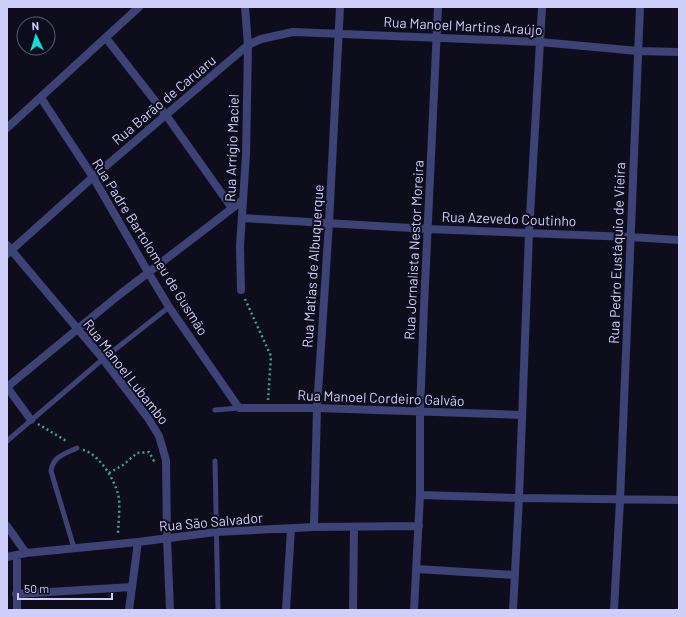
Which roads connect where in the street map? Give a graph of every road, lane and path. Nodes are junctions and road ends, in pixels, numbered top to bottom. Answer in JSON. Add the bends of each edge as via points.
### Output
{"nodes":[{"id":1,"x":139,"y":7,"type":"edge"},
{"id":2,"x":245,"y":7,"type":"edge"},
{"id":3,"x":340,"y":7,"type":"edge"},
{"id":4,"x":438,"y":7,"type":"edge"},
{"id":5,"x":542,"y":7,"type":"edge"},
{"id":6,"x":640,"y":7,"type":"edge"},
{"id":7,"x":339,"y":33,"type":"junction"},
{"id":8,"x":106,"y":38,"type":"junction"},
{"id":9,"x":436,"y":39,"type":"junction"},
{"id":10,"x":540,"y":42,"type":"junction"},
{"id":11,"x":248,"y":45,"type":"junction"},
{"id":12,"x":638,"y":51,"type":"junction"},
{"id":13,"x":679,"y":52,"type":"edge"},
{"id":14,"x":41,"y":98,"type":"junction"},
{"id":15,"x":166,"y":115,"type":"junction"},
{"id":16,"x":7,"y":128,"type":"edge"},
{"id":17,"x":93,"y":177,"type":"junction"},
{"id":18,"x":243,"y":200,"type":"junction"},
{"id":19,"x":232,"y":208,"type":"junction"},
{"id":20,"x":242,"y":218,"type":"junction"},
{"id":21,"x":329,"y":223,"type":"junction"},
{"id":22,"x":428,"y":229,"type":"junction"},
{"id":23,"x":529,"y":233,"type":"junction"},
{"id":24,"x":630,"y":237,"type":"junction"},
{"id":25,"x":679,"y":240,"type":"edge"},
{"id":26,"x":8,"y":250,"type":"edge"},
{"id":27,"x":148,"y":272,"type":"junction"},
{"id":28,"x":241,"y":290,"type":"joint"},
{"id":29,"x":169,"y":306,"type":"junction"},
{"id":30,"x":77,"y":329,"type":"junction"},
{"id":31,"x":103,"y":359,"type":"junction"},
{"id":32,"x":7,"y":387,"type":"edge"},
{"id":33,"x":239,"y":408,"type":"junction"},
{"id":34,"x":267,"y":408,"type":"junction"},
{"id":35,"x":317,"y":408,"type":"junction"},
{"id":36,"x":215,"y":410,"type":"dead end"},
{"id":37,"x":420,"y":412,"type":"junction"},
{"id":38,"x":522,"y":415,"type":"junction"},
{"id":39,"x":31,"y":420,"type":"junction"},
{"id":40,"x":7,"y":441,"type":"edge"},
{"id":41,"x":77,"y":448,"type":"junction"},
{"id":42,"x":166,"y":460,"type":"junction"},
{"id":43,"x":215,"y":461,"type":"dead end"},
{"id":44,"x":109,"y":473,"type":"junction"},
{"id":45,"x":420,"y":495,"type":"junction"},
{"id":46,"x":519,"y":498,"type":"junction"},
{"id":47,"x":620,"y":500,"type":"junction"},
{"id":48,"x":679,"y":500,"type":"edge"},
{"id":49,"x":7,"y":526,"type":"edge"},
{"id":50,"x":419,"y":526,"type":"junction"},
{"id":51,"x":354,"y":527,"type":"junction"},
{"id":52,"x":291,"y":528,"type":"junction"},
{"id":53,"x":314,"y":528,"type":"junction"},
{"id":54,"x":216,"y":532,"type":"junction"},
{"id":55,"x":167,"y":538,"type":"junction"},
{"id":56,"x":138,"y":542,"type":"junction"},
{"id":57,"x":118,"y":544,"type":"junction"},
{"id":58,"x":74,"y":548,"type":"junction"},
{"id":59,"x":26,"y":553,"type":"junction"},
{"id":60,"x":17,"y":556,"type":"junction"},
{"id":61,"x":7,"y":557,"type":"edge"},
{"id":62,"x":417,"y":569,"type":"junction"},
{"id":63,"x":515,"y":576,"type":"junction"},
{"id":64,"x":132,"y":587,"type":"junction"},
{"id":65,"x":16,"y":594,"type":"junction"},
{"id":66,"x":17,"y":610,"type":"edge"},
{"id":67,"x":129,"y":610,"type":"edge"},
{"id":68,"x":170,"y":610,"type":"edge"},
{"id":69,"x":218,"y":610,"type":"edge"},
{"id":70,"x":286,"y":610,"type":"edge"},
{"id":71,"x":353,"y":610,"type":"edge"},
{"id":72,"x":414,"y":610,"type":"edge"},
{"id":73,"x":513,"y":610,"type":"edge"},
{"id":74,"x":614,"y":610,"type":"edge"}],
"edges":[{"from":1,"to":8,"type":"street"},
{"from":2,"to":11,"type":"street","name":"Rua Arrígio Maciel"},
{"from":3,"to":7,"type":"street","name":"Rua Matias de Albuquerque"},
{"from":4,"to":9,"type":"street","name":"Rua Jornalista Nestor Moreira"},
{"from":5,"to":10,"type":"street"},
{"from":6,"to":12,"type":"street","name":"Rua Pedro Eustáquio de Vieira"},
{"from":7,"to":9,"type":"street","name":"Rua Manoel Martins Araújo"},
{"from":7,"to":11,"type":"street","name":"Rua Manoel Martins Araújo","via":[[294,32],[261,39]]},
{"from":7,"to":21,"type":"street","name":"Rua Matias de Albuquerque"},
{"from":8,"to":14,"type":"street"},
{"from":8,"to":15,"type":"street"},
{"from":9,"to":10,"type":"street","name":"Rua Manoel Martins Araújo"},
{"from":9,"to":22,"type":"street","name":"Rua Jornalista Nestor Moreira"},
{"from":10,"to":12,"type":"street","name":"Rua Manoel Martins Araújo"},
{"from":10,"to":23,"type":"street"},
{"from":11,"to":15,"type":"street","name":"Rua Barão de Caruaru"},
{"from":11,"to":18,"type":"street","name":"Rua Arrígio Maciel"},
{"from":12,"to":13,"type":"street","name":"Rua Manoel Martins Araújo"},
{"from":12,"to":24,"type":"street","name":"Rua Pedro Eustáquio de Vieira"},
{"from":14,"to":16,"type":"street"},
{"from":14,"to":17,"type":"street","name":"Rua Padre Bartolomeu de Gusmão"},
{"from":15,"to":17,"type":"street","name":"Rua Barão de Caruaru"},
{"from":15,"to":19,"type":"street"},
{"from":17,"to":26,"type":"street","name":"Rua Barão de Caruaru"},
{"from":17,"to":27,"type":"street","name":"Rua Padre Bartolomeu de Gusmão"},
{"from":18,"to":19,"type":"street"},
{"from":18,"to":20,"type":"street","name":"Rua Arrígio Maciel"},
{"from":19,"to":27,"type":"street"},
{"from":20,"to":21,"type":"street","name":"Rua Azevedo Coutinho"},
{"from":20,"to":28,"type":"street","name":"Rua Arrígio Maciel"},
{"from":21,"to":22,"type":"street","name":"Rua Azevedo Coutinho"},
{"from":21,"to":35,"type":"street","name":"Rua Matias de Albuquerque"},
{"from":22,"to":23,"type":"street","name":"Rua Azevedo Coutinho"},
{"from":22,"to":37,"type":"street","name":"Rua Jornalista Nestor Moreira"},
{"from":23,"to":24,"type":"street","name":"Rua Azevedo Coutinho"},
{"from":23,"to":38,"type":"street"},
{"from":24,"to":25,"type":"street","name":"Rua Azevedo Coutinho"},
{"from":24,"to":47,"type":"street","name":"Rua Pedro Eustáquio de Vieira"},
{"from":26,"to":30,"type":"street","name":"Rua Manoel Lubambo"},
{"from":27,"to":29,"type":"street","name":"Rua Padre Bartolomeu de Gusmão"},
{"from":27,"to":30,"type":"street"},
{"from":28,"to":34,"type":"path","via":[[271,356]]},
{"from":29,"to":31,"type":"lane"},
{"from":29,"to":33,"type":"street","name":"Rua Padre Bartolomeu de Gusmão"},
{"from":30,"to":31,"type":"street","name":"Rua Manoel Lubambo"},
{"from":30,"to":32,"type":"street"},
{"from":31,"to":39,"type":"lane"},
{"from":31,"to":42,"type":"street","name":"Rua Manoel Lubambo","via":[[148,418],[159,436]]},
{"from":32,"to":39,"type":"street"},
{"from":33,"to":34,"type":"street","name":"Rua Manoel Cordeiro Galvão"},
{"from":33,"to":36,"type":"lane"},
{"from":34,"to":35,"type":"street","name":"Rua Manoel Cordeiro Galvão"},
{"from":35,"to":37,"type":"street","name":"Rua Manoel Cordeiro Galvão"},
{"from":35,"to":53,"type":"street","name":"Rua Matias de Albuquerque"},
{"from":37,"to":38,"type":"street","name":"Rua Manoel Cordeiro Galvão"},
{"from":37,"to":45,"type":"street","name":"Rua Jornalista Nestor Moreira"},
{"from":38,"to":46,"type":"street"},
{"from":39,"to":40,"type":"lane"},
{"from":39,"to":41,"type":"path"},
{"from":41,"to":44,"type":"path","via":[[91,452]]},
{"from":41,"to":58,"type":"lane","via":[[57,457],[52,463],[51,471]]},
{"from":42,"to":44,"type":"path","via":[[154,461],[149,452],[137,453]]},
{"from":42,"to":55,"type":"street","name":"Rua Manoel Lubambo"},
{"from":43,"to":54,"type":"lane"},
{"from":44,"to":57,"type":"path","via":[[119,495]]},
{"from":45,"to":46,"type":"street"},
{"from":45,"to":50,"type":"street","name":"Rua Jornalista Nestor Moreira"},
{"from":46,"to":47,"type":"street"},
{"from":46,"to":63,"type":"street"},
{"from":47,"to":48,"type":"street"},
{"from":47,"to":74,"type":"street","name":"Rua Pedro Eustáquio de Vieira"},
{"from":49,"to":59,"type":"street"},
{"from":50,"to":51,"type":"street","name":"Rua São Salvador"},
{"from":50,"to":62,"type":"street","name":"Rua Jornalista Nestor Moreira"},
{"from":51,"to":53,"type":"street","name":"Rua São Salvador"},
{"from":51,"to":71,"type":"street"},
{"from":52,"to":53,"type":"street","name":"Rua São Salvador"},
{"from":52,"to":54,"type":"street","name":"Rua São Salvador"},
{"from":52,"to":70,"type":"street"},
{"from":54,"to":55,"type":"street","name":"Rua São Salvador"},
{"from":54,"to":69,"type":"lane"},
{"from":55,"to":56,"type":"street","name":"Rua São Salvador"},
{"from":55,"to":68,"type":"street","name":"Rua Manoel Lubambo"},
{"from":56,"to":57,"type":"street","name":"Rua São Salvador"},
{"from":56,"to":64,"type":"street"},
{"from":57,"to":58,"type":"street","name":"Rua São Salvador"},
{"from":58,"to":59,"type":"street","name":"Rua São Salvador"},
{"from":59,"to":60,"type":"street","name":"Rua São Salvador"},
{"from":60,"to":61,"type":"street","name":"Rua São Salvador"},
{"from":60,"to":65,"type":"street"},
{"from":62,"to":63,"type":"street"},
{"from":62,"to":72,"type":"street","name":"Rua Jornalista Nestor Moreira"},
{"from":63,"to":73,"type":"street"},
{"from":64,"to":65,"type":"street"},
{"from":64,"to":67,"type":"street"},
{"from":65,"to":66,"type":"street"}]}
